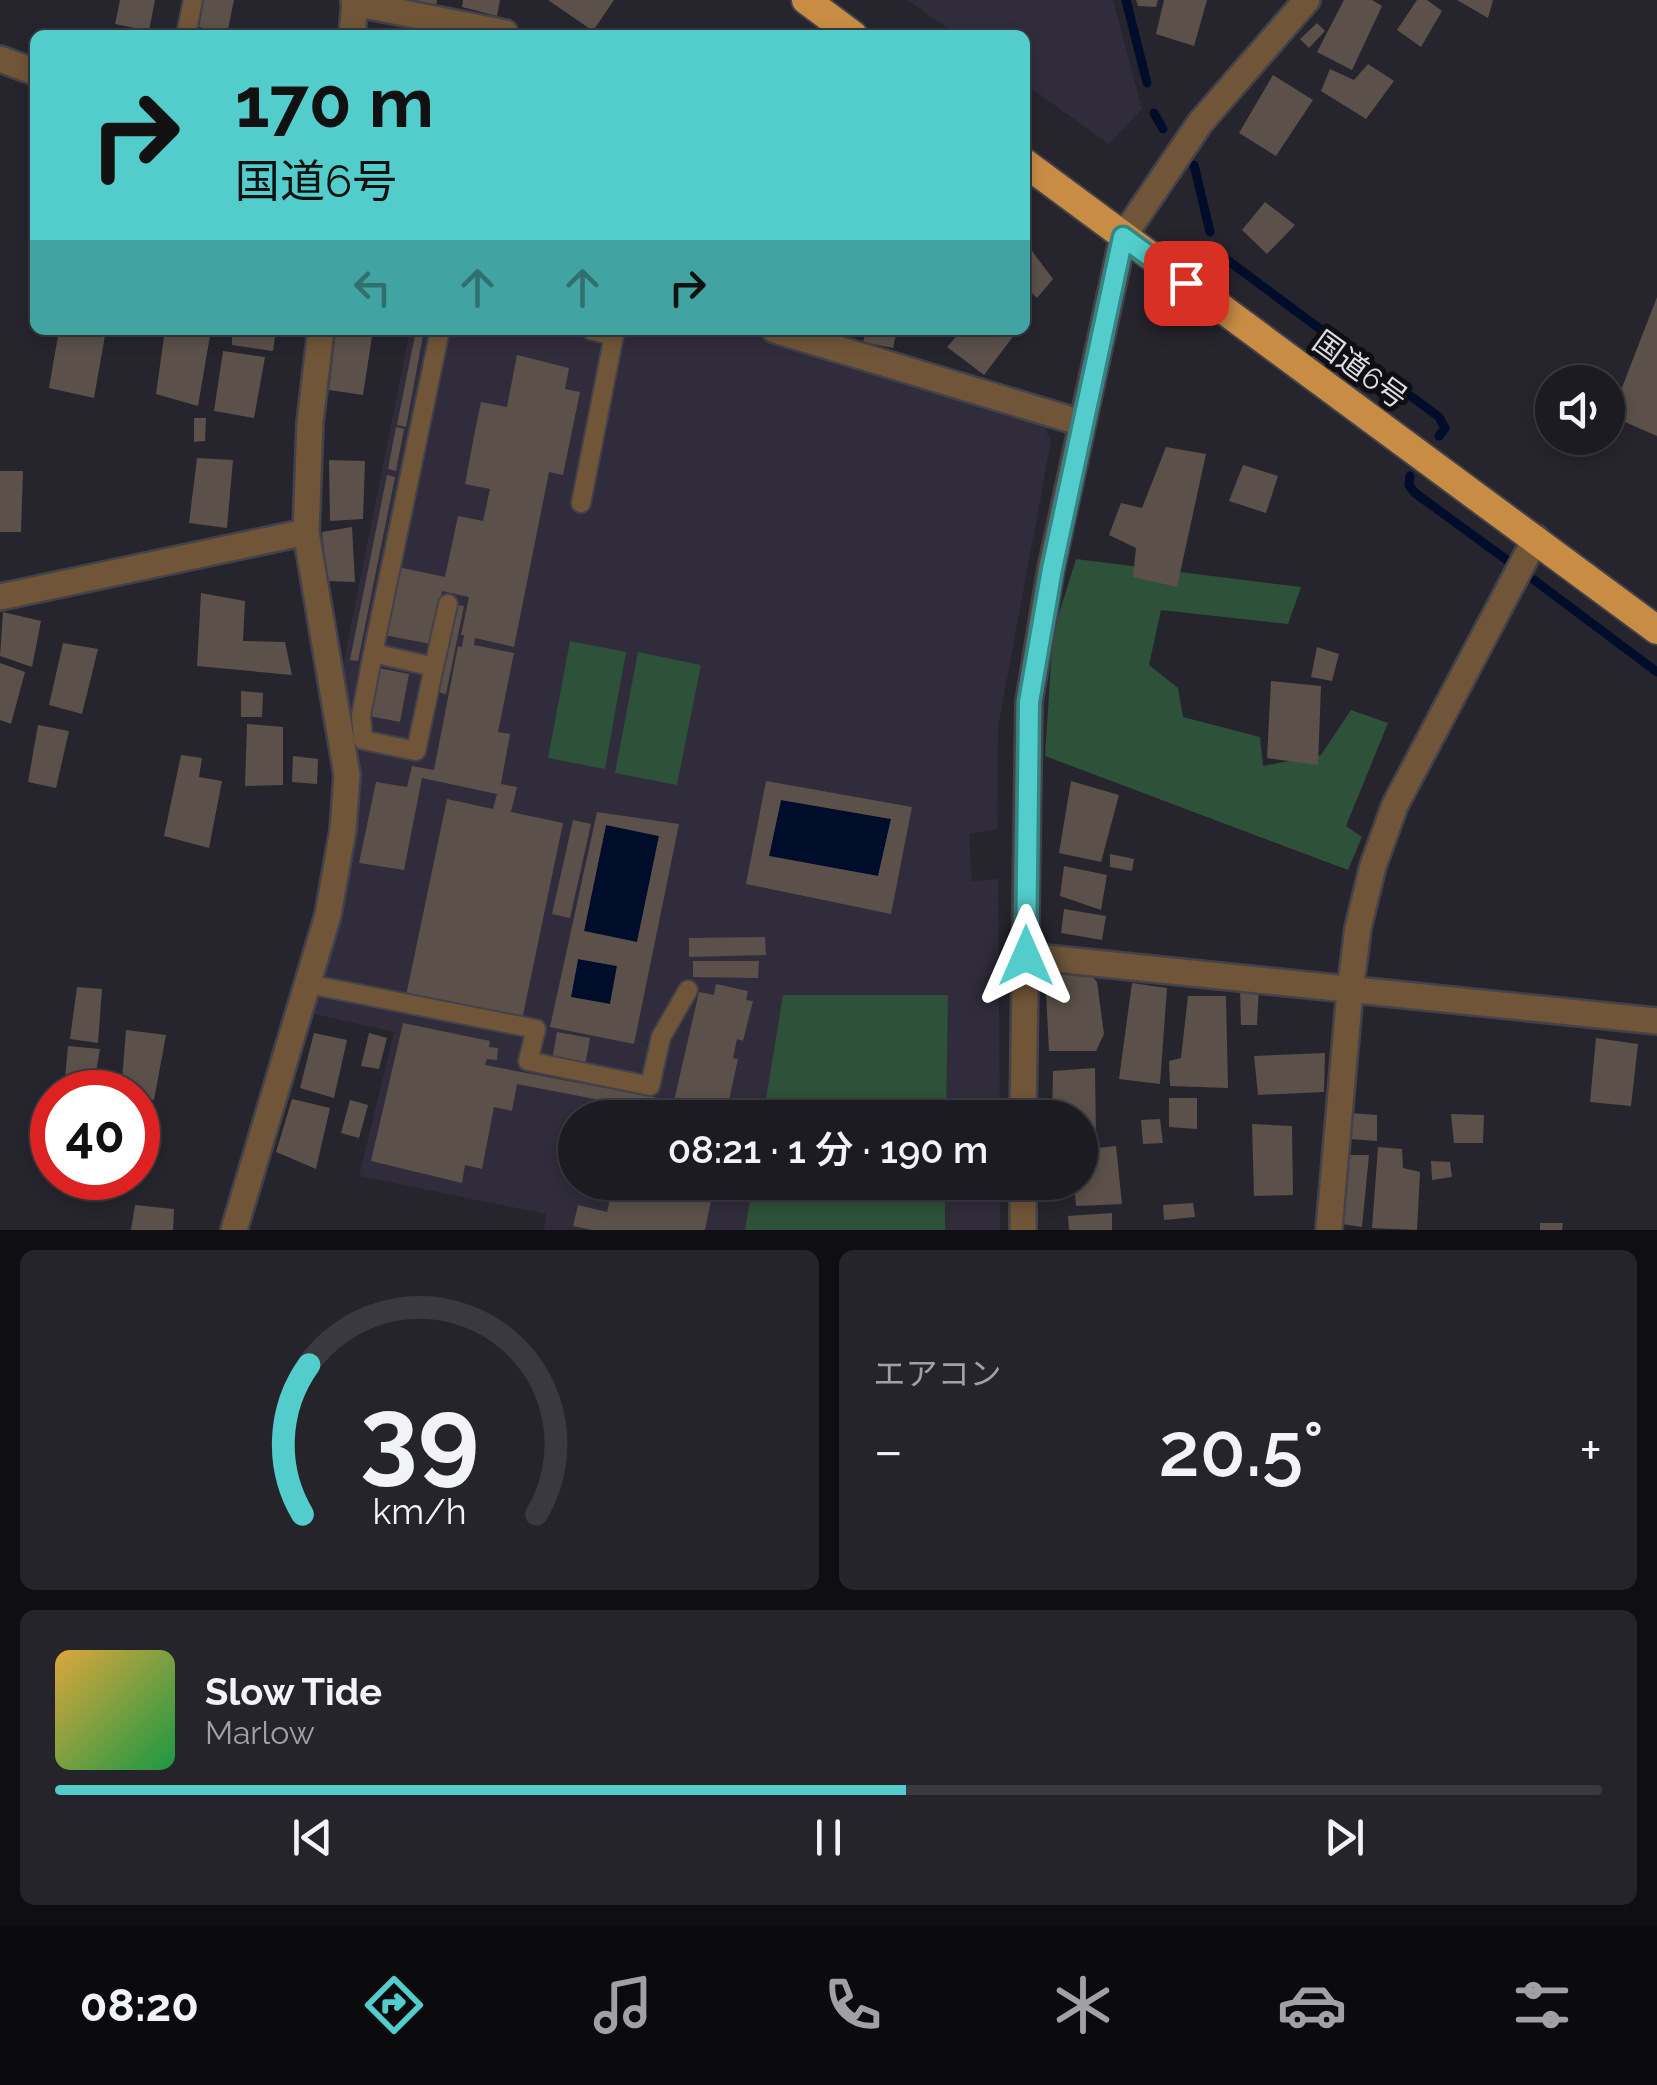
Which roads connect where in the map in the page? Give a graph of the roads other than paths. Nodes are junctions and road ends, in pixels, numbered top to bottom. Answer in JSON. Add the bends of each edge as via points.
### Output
{"nodes":[{"id":1,"x":193,"y":0,"type":"edge"},
{"id":2,"x":806,"y":0,"type":"edge"},
{"id":3,"x":1307,"y":0,"type":"edge"},
{"id":4,"x":355,"y":1,"type":"edge"},
{"id":5,"x":187,"y":30,"type":"edge"},
{"id":6,"x":352,"y":30,"type":"edge"},
{"id":7,"x":491,"y":30,"type":"edge"},
{"id":8,"x":846,"y":30,"type":"edge"},
{"id":9,"x":0,"y":59,"type":"edge"},
{"id":10,"x":30,"y":70,"type":"edge"},
{"id":11,"x":1030,"y":168,"type":"edge"},
{"id":12,"x":1123,"y":237,"type":"junction"},
{"id":13,"x":320,"y":335,"type":"edge"},
{"id":14,"x":439,"y":335,"type":"edge"},
{"id":15,"x":614,"y":335,"type":"edge"},
{"id":16,"x":792,"y":335,"type":"edge"},
{"id":17,"x":1082,"y":423,"type":"junction"},
{"id":18,"x":581,"y":503,"type":"dead end"},
{"id":19,"x":306,"y":532,"type":"junction"},
{"id":20,"x":1536,"y":538,"type":"junction"},
{"id":21,"x":0,"y":597,"type":"edge"},
{"id":22,"x":448,"y":604,"type":"dead end"},
{"id":23,"x":1657,"y":630,"type":"edge"},
{"id":24,"x":373,"y":652,"type":"junction"},
{"id":25,"x":434,"y":667,"type":"junction"},
{"id":26,"x":1026,"y":956,"type":"junction"},
{"id":27,"x":308,"y":984,"type":"junction"},
{"id":28,"x":688,"y":990,"type":"dead end"},
{"id":29,"x":1350,"y":990,"type":"junction"},
{"id":30,"x":1657,"y":1021,"type":"edge"},
{"id":31,"x":1023,"y":1100,"type":"edge"},
{"id":32,"x":1024,"y":1200,"type":"edge"},
{"id":33,"x":234,"y":1230,"type":"edge"},
{"id":34,"x":1024,"y":1230,"type":"edge"},
{"id":35,"x":1329,"y":1230,"type":"edge"}],
"edges":[{"from":1,"to":5,"type":"lane"},
{"from":2,"to":8,"type":"highway"},
{"from":3,"to":12,"type":"street","via":[[1200,122]]},
{"from":4,"to":6,"type":"street"},
{"from":4,"to":7,"type":"street"},
{"from":9,"to":10,"type":"street"},
{"from":11,"to":12,"type":"highway","name":"国道6号"},
{"from":12,"to":17,"type":"street"},
{"from":12,"to":20,"type":"highway","name":"国道6号"},
{"from":13,"to":19,"type":"street"},
{"from":14,"to":24,"type":"lane"},
{"from":15,"to":18,"type":"lane"},
{"from":16,"to":17,"type":"street"},
{"from":17,"to":26,"type":"street","via":[[1029,702]]},
{"from":19,"to":21,"type":"street"},
{"from":19,"to":27,"type":"street","via":[[347,775],[344,830]]},
{"from":20,"to":23,"type":"highway","name":"国道6号"},
{"from":20,"to":29,"type":"street","via":[[1395,804],[1369,881]]},
{"from":22,"to":25,"type":"lane"},
{"from":24,"to":25,"type":"lane"},
{"from":24,"to":25,"type":"lane","via":[[363,740],[416,750]]},
{"from":26,"to":29,"type":"street"},
{"from":26,"to":31,"type":"street"},
{"from":27,"to":28,"type":"lane","via":[[536,1030],[528,1062],[650,1086],[660,1037]]},
{"from":27,"to":33,"type":"street"},
{"from":29,"to":30,"type":"street"},
{"from":29,"to":35,"type":"street"},
{"from":32,"to":34,"type":"street"}]}
